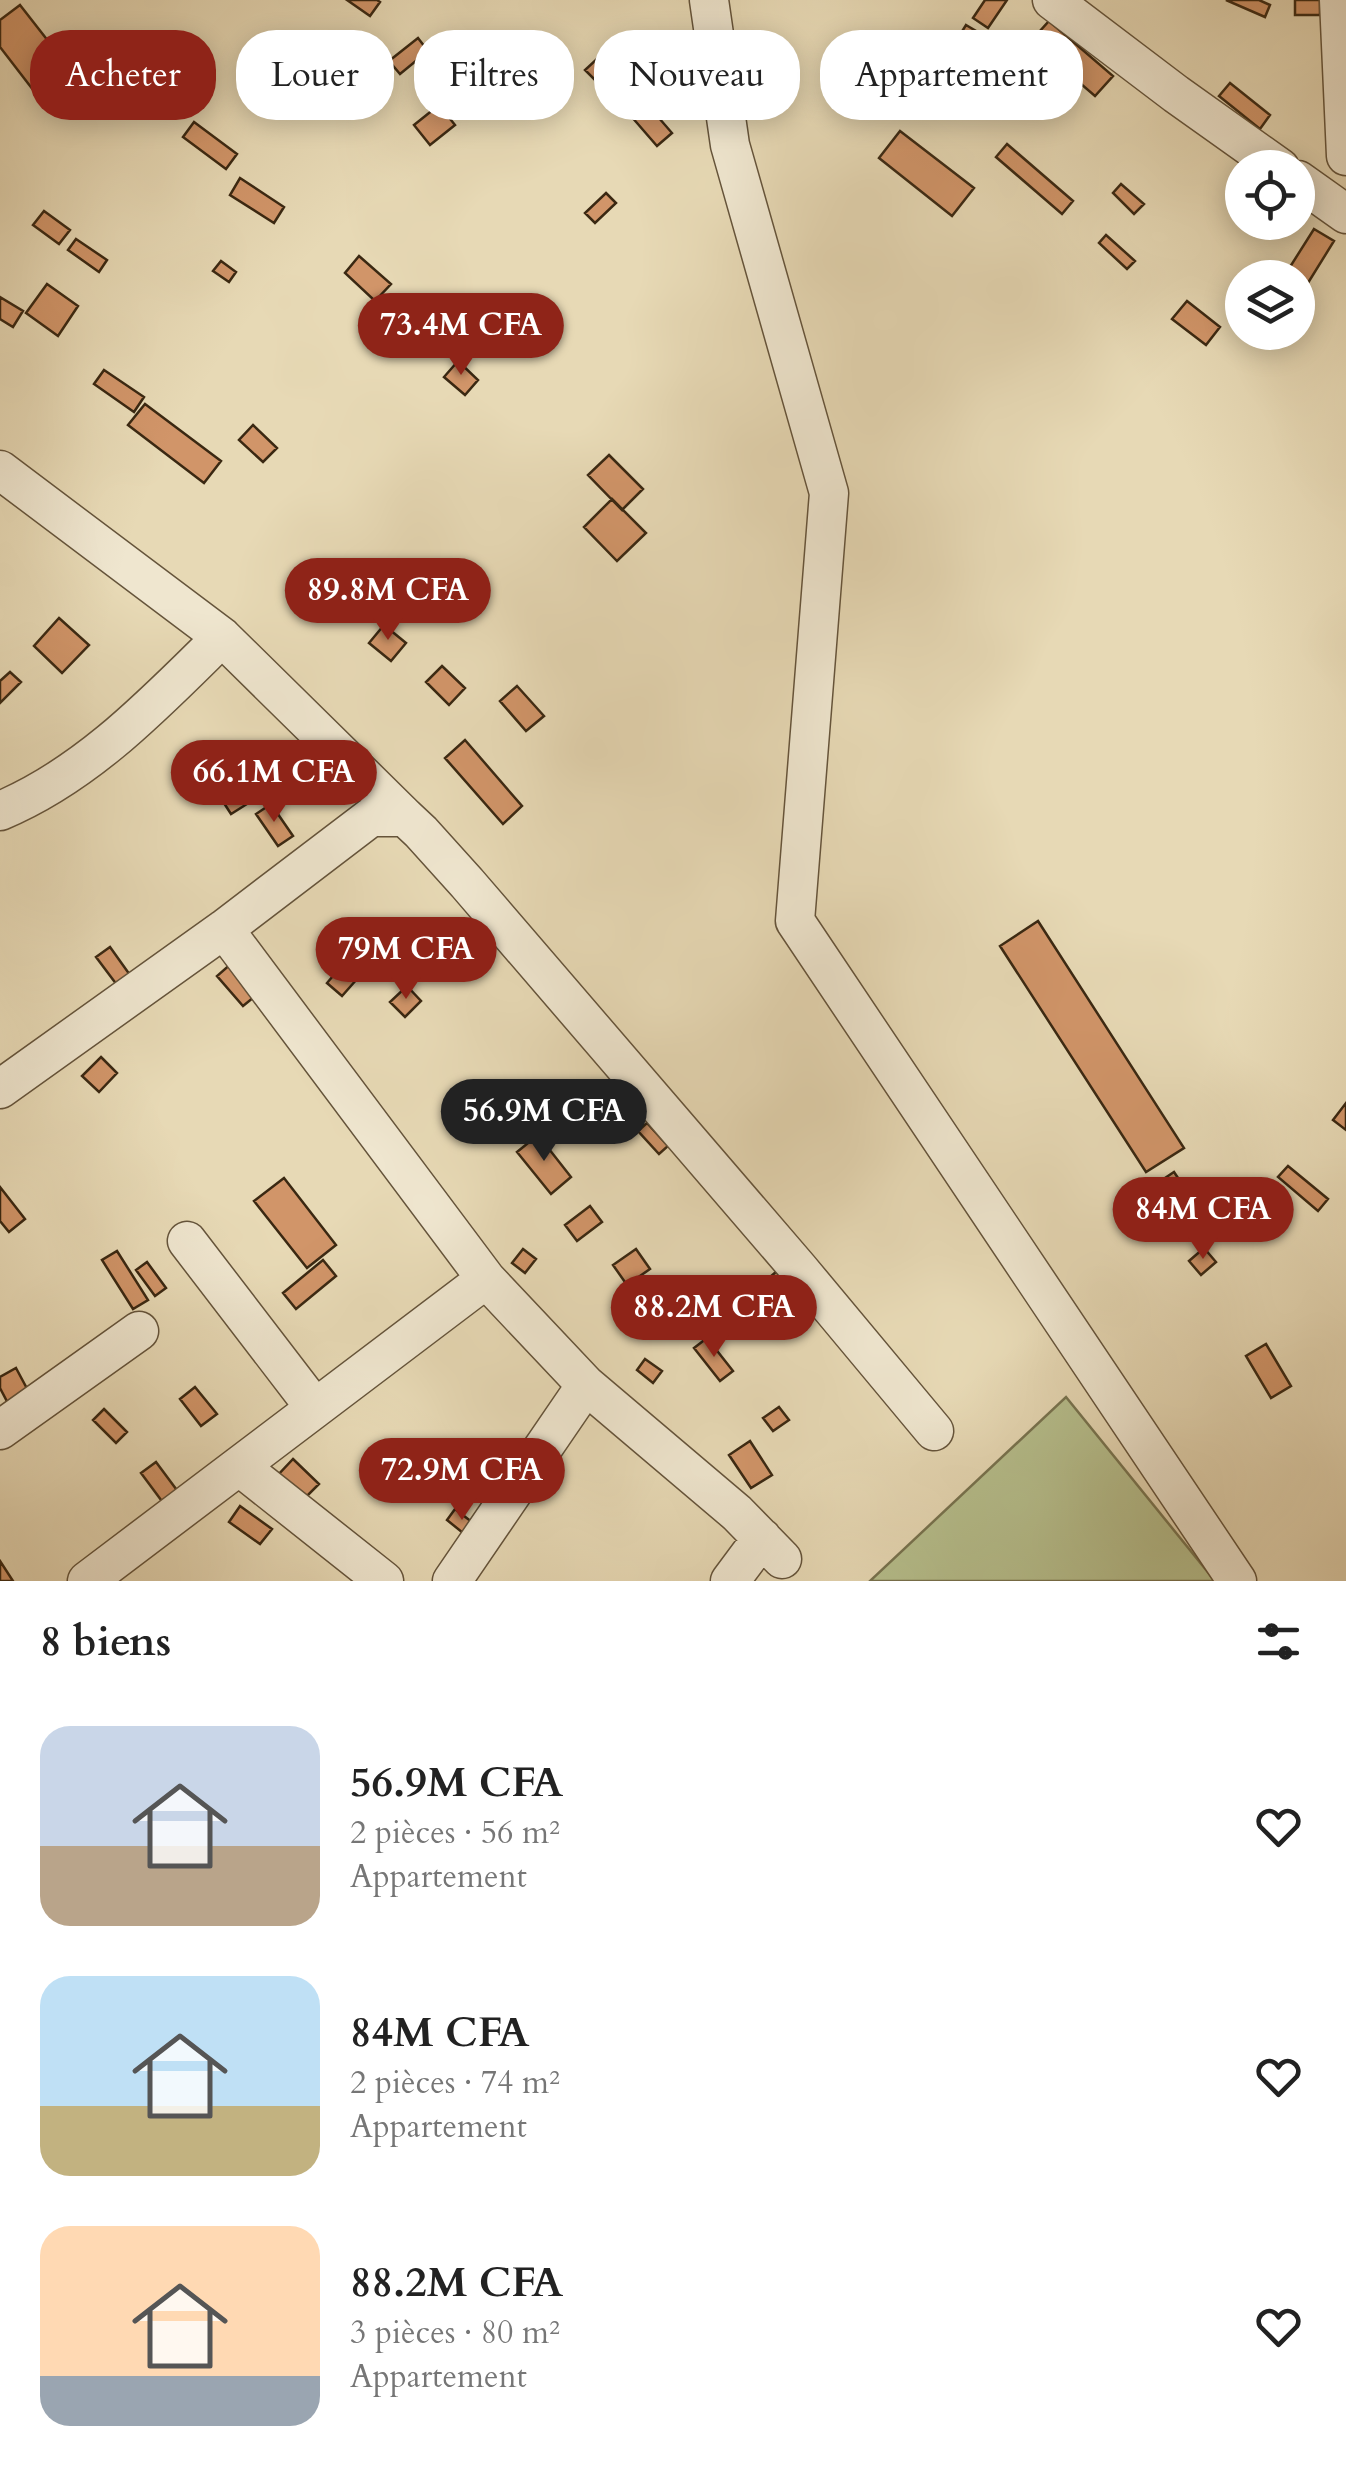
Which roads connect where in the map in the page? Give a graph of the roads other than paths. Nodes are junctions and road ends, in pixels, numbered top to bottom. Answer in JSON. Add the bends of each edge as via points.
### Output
{"nodes":[{"id":1,"x":710,"y":0,"type":"edge"},
{"id":2,"x":1052,"y":0,"type":"edge"},
{"id":3,"x":1339,"y":0,"type":"edge"},
{"id":4,"x":1255,"y":150,"type":"edge"},
{"id":5,"x":1346,"y":156,"type":"edge"},
{"id":6,"x":1315,"y":192,"type":"edge"},
{"id":7,"x":1346,"y":214,"type":"edge"},
{"id":8,"x":0,"y":470,"type":"edge"},
{"id":9,"x":222,"y":637,"type":"junction"},
{"id":10,"x":0,"y":811,"type":"edge"},
{"id":11,"x":404,"y":817,"type":"junction"},
{"id":12,"x":224,"y":928,"type":"junction"},
{"id":13,"x":0,"y":1089,"type":"edge"},
{"id":14,"x":187,"y":1241,"type":"dead end"},
{"id":15,"x":486,"y":1279,"type":"junction"},
{"id":16,"x":139,"y":1331,"type":"dead end"},
{"id":17,"x":586,"y":1385,"type":"junction"},
{"id":18,"x":315,"y":1408,"type":"junction"},
{"id":19,"x":0,"y":1430,"type":"edge"},
{"id":20,"x":934,"y":1431,"type":"dead end"},
{"id":21,"x":239,"y":1466,"type":"junction"},
{"id":22,"x":86,"y":1581,"type":"edge"},
{"id":23,"x":384,"y":1581,"type":"edge"},
{"id":24,"x":452,"y":1581,"type":"edge"},
{"id":25,"x":730,"y":1581,"type":"edge"},
{"id":26,"x":1236,"y":1581,"type":"edge"}],
"edges":[{"from":1,"to":26,"type":"street","via":[[730,145],[829,493],[796,920]]},
{"from":2,"to":4,"type":"street"},
{"from":3,"to":5,"type":"street"},
{"from":6,"to":7,"type":"street"},
{"from":8,"to":9,"type":"street"},
{"from":9,"to":10,"type":"street","via":[[104,748]]},
{"from":9,"to":11,"type":"street"},
{"from":11,"to":12,"type":"street","via":[[371,817]]},
{"from":11,"to":20,"type":"street"},
{"from":12,"to":13,"type":"street"},
{"from":12,"to":15,"type":"street"},
{"from":14,"to":18,"type":"street"},
{"from":15,"to":17,"type":"street"},
{"from":15,"to":18,"type":"street"},
{"from":16,"to":19,"type":"street"},
{"from":17,"to":24,"type":"street"},
{"from":17,"to":25,"type":"street","via":[[772,1548]]},
{"from":18,"to":21,"type":"street"},
{"from":21,"to":22,"type":"street"},
{"from":21,"to":23,"type":"street"}]}
